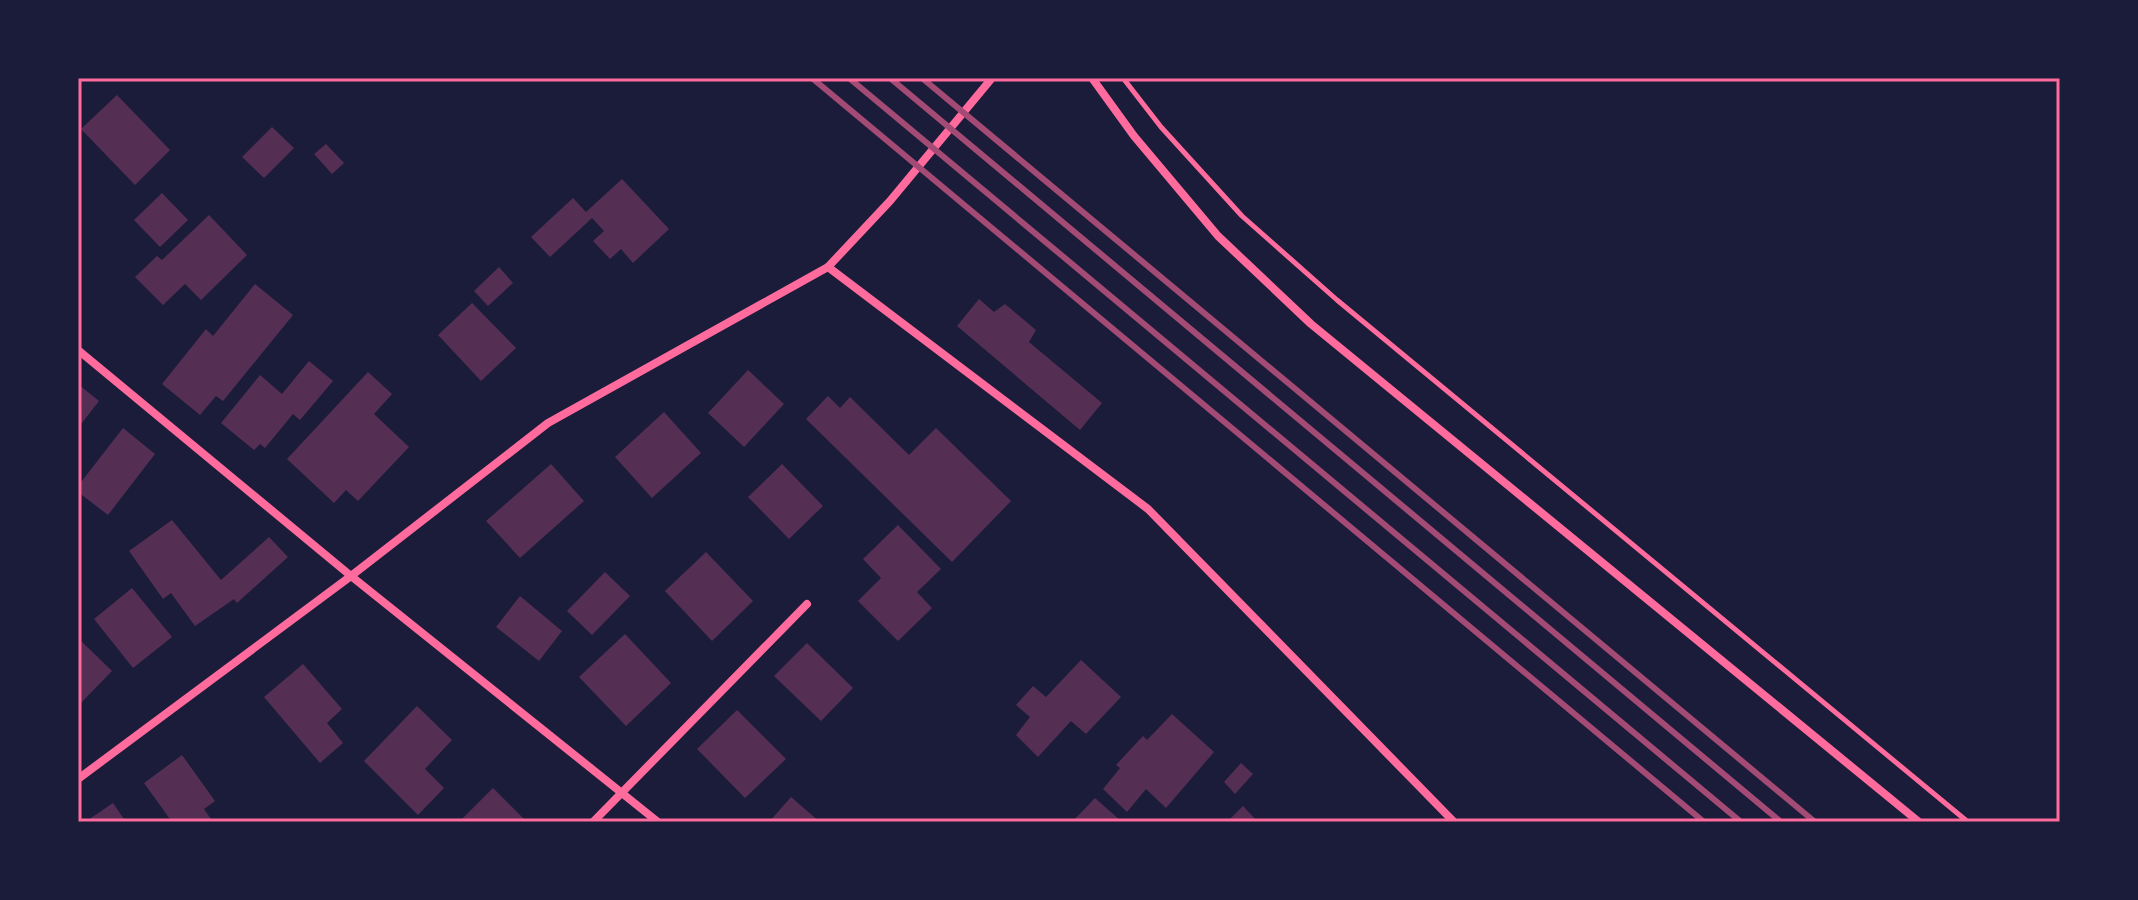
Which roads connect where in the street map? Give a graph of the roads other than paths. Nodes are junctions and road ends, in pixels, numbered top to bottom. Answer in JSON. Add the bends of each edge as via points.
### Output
{"nodes":[{"id":1,"x":992,"y":78,"type":"edge"},
{"id":2,"x":1092,"y":78,"type":"edge"},
{"id":3,"x":828,"y":267,"type":"junction"},
{"id":4,"x":78,"y":350,"type":"edge"},
{"id":5,"x":351,"y":576,"type":"junction"},
{"id":6,"x":807,"y":604,"type":"dead end"},
{"id":7,"x":78,"y":779,"type":"edge"},
{"id":8,"x":621,"y":793,"type":"junction"},
{"id":9,"x":593,"y":822,"type":"edge"},
{"id":10,"x":658,"y":822,"type":"edge"},
{"id":11,"x":1454,"y":822,"type":"edge"},
{"id":12,"x":1919,"y":822,"type":"edge"}],
"edges":[{"from":1,"to":3,"type":"street"},
{"from":2,"to":12,"type":"street","via":[[1218,236],[1311,324]]},
{"from":3,"to":5,"type":"street","via":[[548,423]]},
{"from":3,"to":11,"type":"street","via":[[1148,509]]},
{"from":4,"to":5,"type":"street"},
{"from":5,"to":7,"type":"street"},
{"from":5,"to":8,"type":"street"},
{"from":6,"to":8,"type":"street"},
{"from":8,"to":9,"type":"street"},
{"from":8,"to":10,"type":"street"}]}
